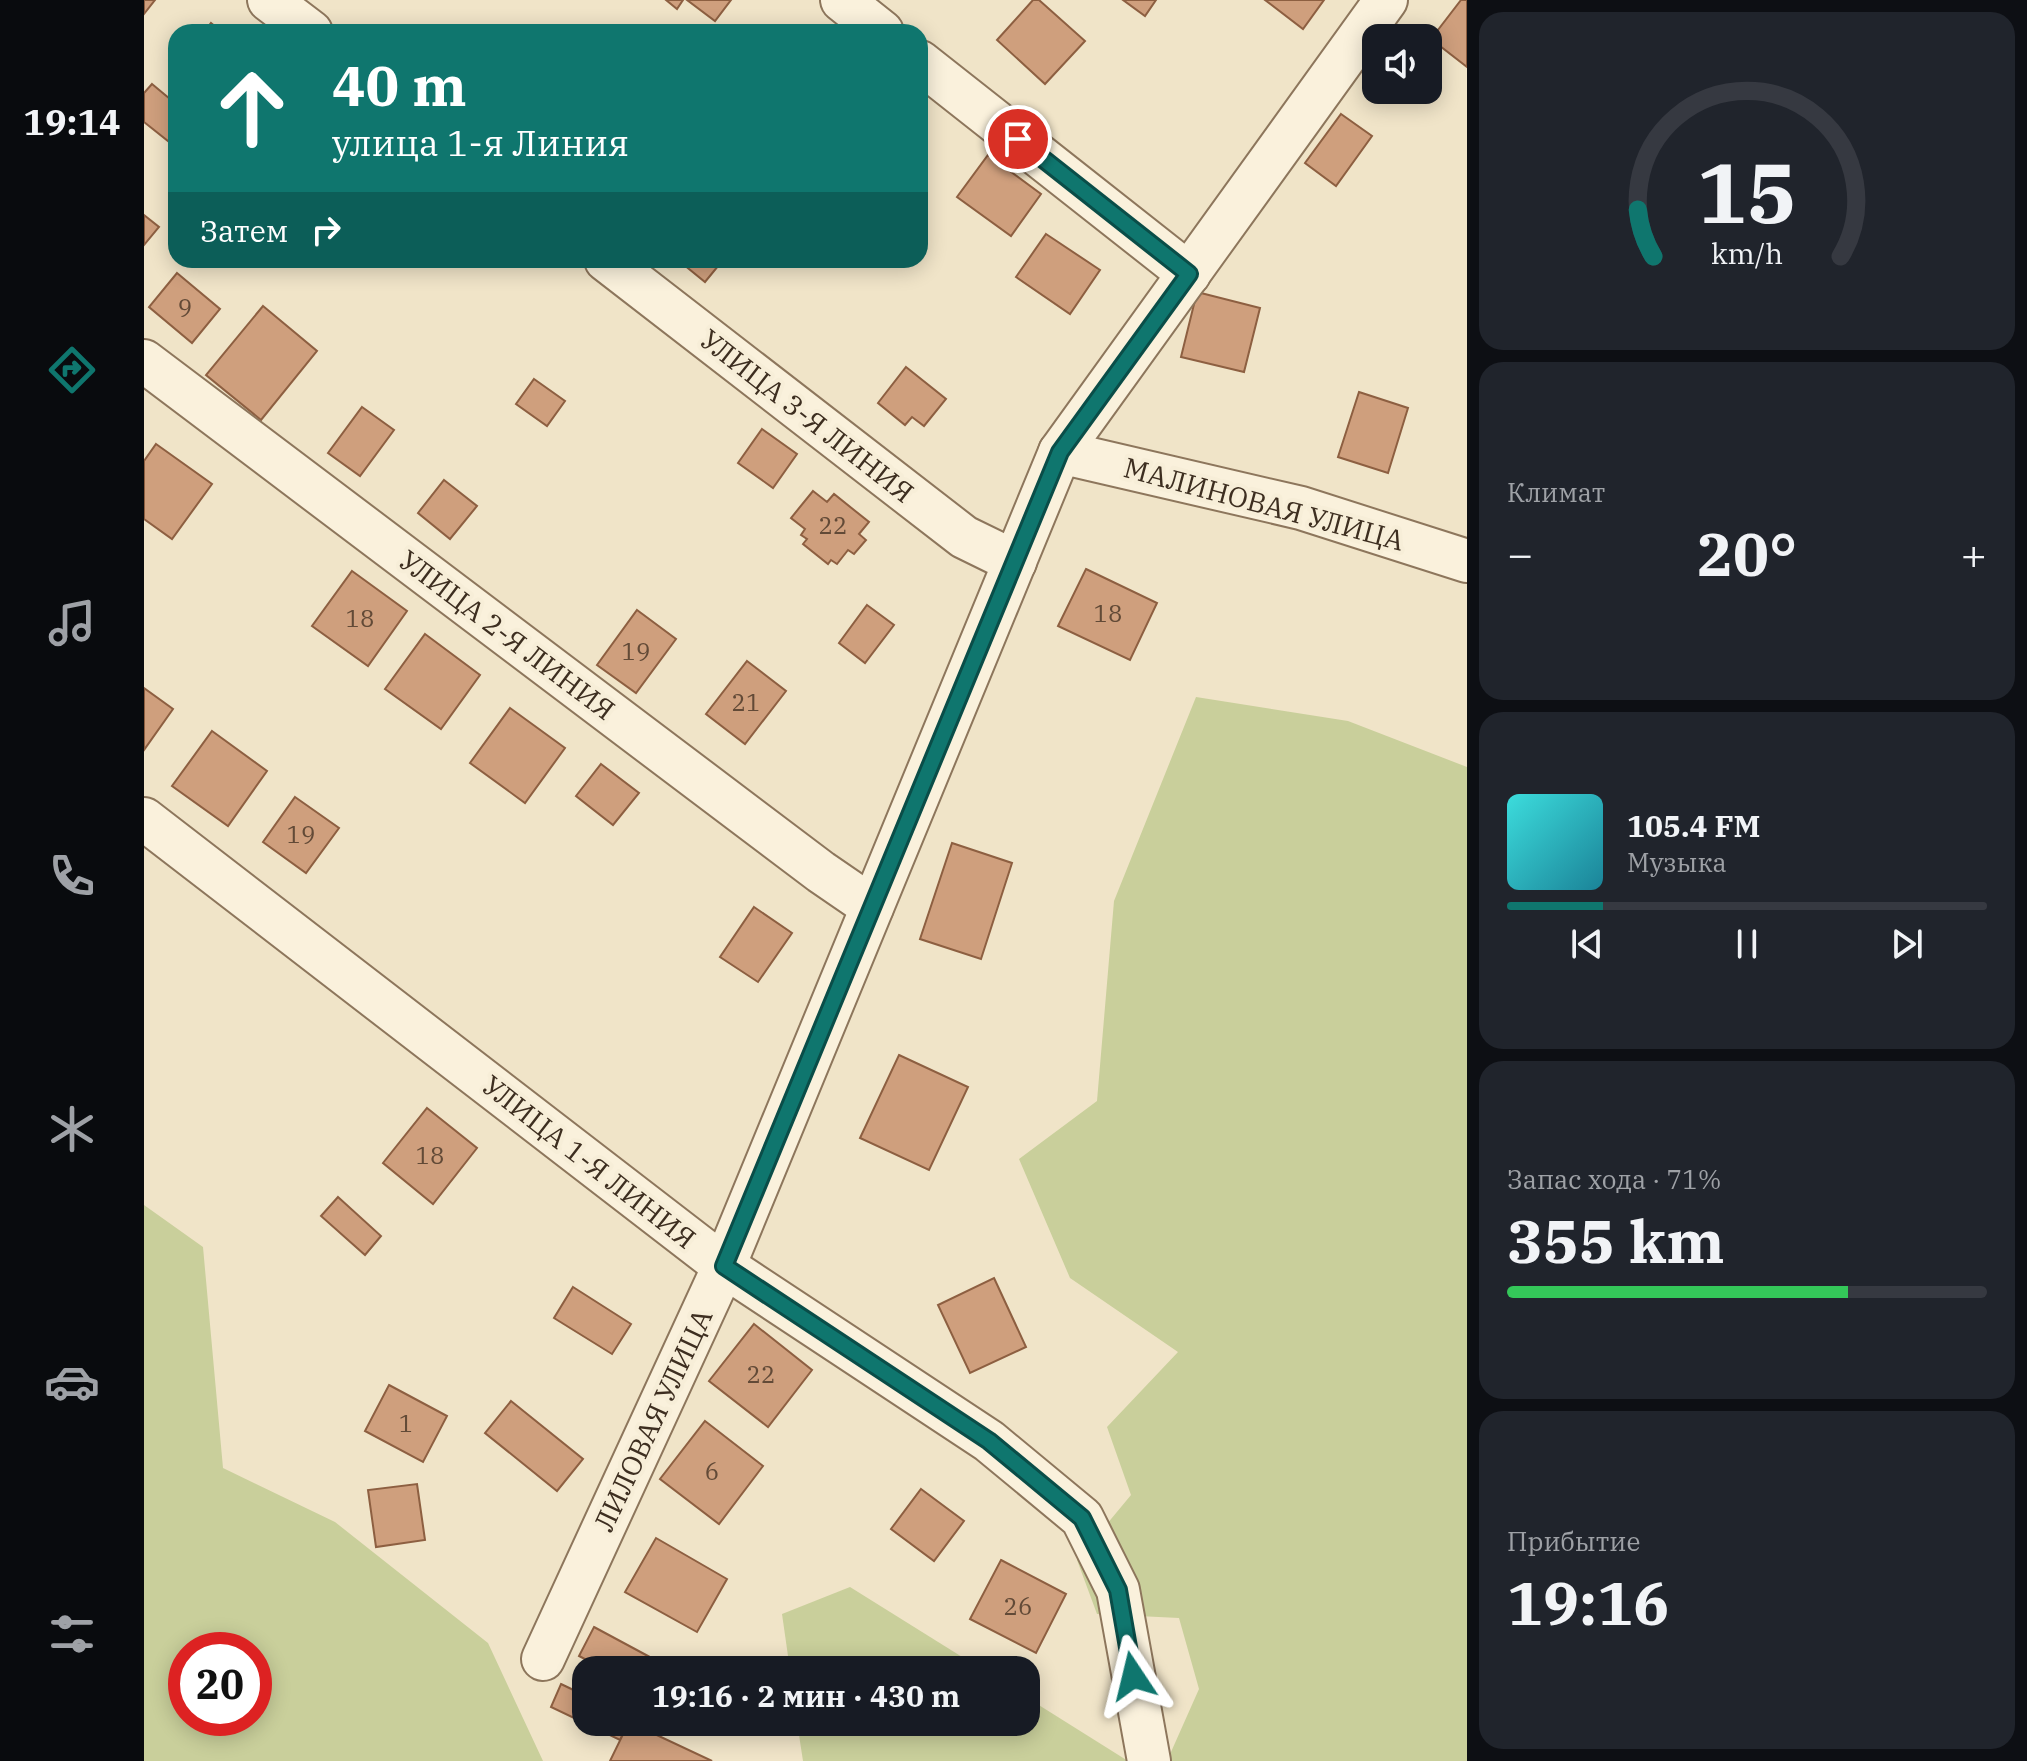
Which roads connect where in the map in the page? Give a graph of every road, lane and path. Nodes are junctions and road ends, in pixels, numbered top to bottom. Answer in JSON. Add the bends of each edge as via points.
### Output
{"nodes":[{"id":1,"x":269,"y":0,"type":"edge"},
{"id":2,"x":842,"y":0,"type":"edge"},
{"id":3,"x":1386,"y":0,"type":"edge"},
{"id":4,"x":300,"y":24,"type":"edge"},
{"id":5,"x":872,"y":24,"type":"edge"},
{"id":6,"x":928,"y":68,"type":"edge"},
{"id":7,"x":616,"y":268,"type":"edge"},
{"id":8,"x":1189,"y":274,"type":"junction"},
{"id":9,"x":144,"y":361,"type":"edge"},
{"id":10,"x":1060,"y":452,"type":"junction"},
{"id":11,"x":1467,"y":561,"type":"edge"},
{"id":12,"x":1015,"y":562,"type":"junction"},
{"id":13,"x":144,"y":819,"type":"edge"},
{"id":14,"x":872,"y":907,"type":"junction"},
{"id":15,"x":724,"y":1266,"type":"junction"},
{"id":16,"x":543,"y":1659,"type":"dead end"},
{"id":17,"x":1149,"y":1761,"type":"edge"}],
"edges":[{"from":1,"to":4,"type":"lane"},
{"from":2,"to":5,"type":"lane"},
{"from":3,"to":8,"type":"lane","name":"ЛИЛОВАЯ УЛИЦА"},
{"from":6,"to":8,"type":"lane"},
{"from":7,"to":12,"type":"lane","name":"УЛИЦА 3-Я ЛИНИЯ","via":[[964,537]]},
{"from":8,"to":10,"type":"lane","name":"ЛИЛОВАЯ УЛИЦА"},
{"from":9,"to":14,"type":"lane","name":"УЛИЦА 2-Я ЛИНИЯ"},
{"from":10,"to":11,"type":"lane","name":"МАЛИНОВАЯ УЛИЦА","via":[[1301,508]]},
{"from":10,"to":12,"type":"lane","name":"ЛИЛОВАЯ УЛИЦА"},
{"from":12,"to":14,"type":"lane","name":"ЛИЛОВАЯ УЛИЦА"},
{"from":13,"to":15,"type":"lane","name":"УЛИЦА 1-Я ЛИНИЯ"},
{"from":14,"to":15,"type":"lane","name":"ЛИЛОВАЯ УЛИЦА"},
{"from":15,"to":16,"type":"lane","name":"ЛИЛОВАЯ УЛИЦА"},
{"from":15,"to":17,"type":"lane","name":"УЛИЦА 1-Я ЛИНИЯ","via":[[989,1441],[1082,1518],[1118,1590]]}]}
